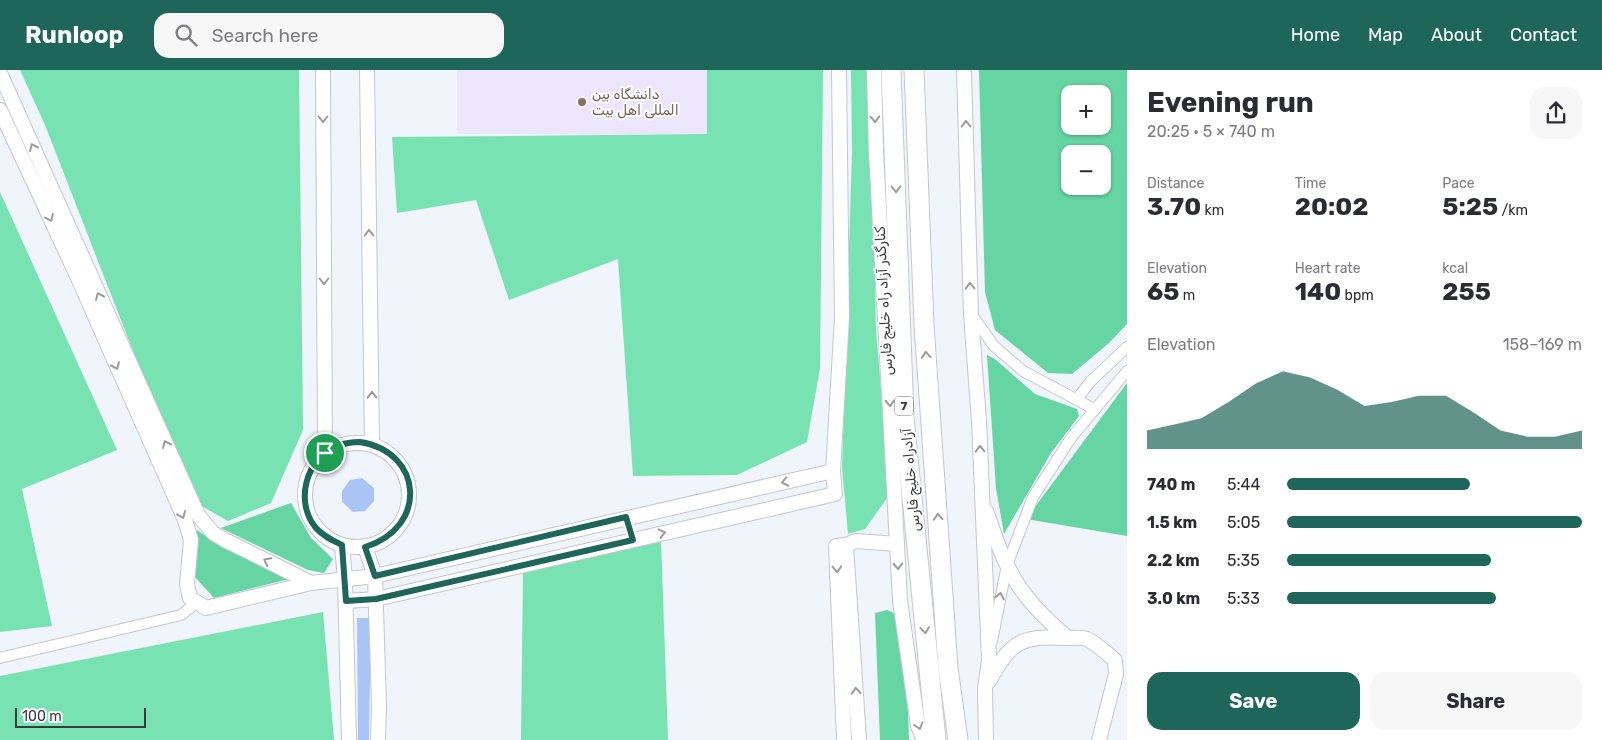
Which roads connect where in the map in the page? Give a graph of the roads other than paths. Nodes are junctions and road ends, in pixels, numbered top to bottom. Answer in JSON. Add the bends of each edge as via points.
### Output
{"nodes":[{"id":1,"x":323,"y":70,"type":"edge"},
{"id":2,"x":367,"y":70,"type":"edge"},
{"id":3,"x":839,"y":70,"type":"edge"},
{"id":4,"x":874,"y":70,"type":"edge"},
{"id":5,"x":891,"y":70,"type":"edge"},
{"id":6,"x":914,"y":70,"type":"edge"},
{"id":7,"x":964,"y":70,"type":"edge"},
{"id":8,"x":0,"y":73,"type":"edge"},
{"id":9,"x":0,"y":110,"type":"edge"},
{"id":10,"x":971,"y":315,"type":"junction"},
{"id":11,"x":1127,"y":347,"type":"edge"},
{"id":12,"x":1127,"y":371,"type":"edge"},
{"id":13,"x":1077,"y":399,"type":"junction"},
{"id":14,"x":1094,"y":409,"type":"junction"},
{"id":15,"x":372,"y":444,"type":"junction"},
{"id":16,"x":325,"y":453,"type":"junction"},
{"id":17,"x":833,"y":471,"type":"junction"},
{"id":18,"x":981,"y":497,"type":"junction"},
{"id":19,"x":626,"y":517,"type":"junction"},
{"id":20,"x":633,"y":540,"type":"junction"},
{"id":21,"x":897,"y":544,"type":"junction"},
{"id":22,"x":342,"y":545,"type":"junction"},
{"id":23,"x":846,"y":545,"type":"junction"},
{"id":24,"x":365,"y":547,"type":"junction"},
{"id":25,"x":1007,"y":565,"type":"junction"},
{"id":26,"x":375,"y":576,"type":"junction"},
{"id":27,"x":345,"y":579,"type":"junction"},
{"id":28,"x":311,"y":583,"type":"junction"},
{"id":29,"x":376,"y":599,"type":"junction"},
{"id":30,"x":346,"y":601,"type":"junction"},
{"id":31,"x":196,"y":603,"type":"junction"},
{"id":32,"x":1068,"y":638,"type":"junction"},
{"id":33,"x":0,"y":658,"type":"edge"},
{"id":34,"x":989,"y":661,"type":"junction"},
{"id":35,"x":985,"y":688,"type":"junction"},
{"id":36,"x":349,"y":740,"type":"edge"},
{"id":37,"x":378,"y":740,"type":"edge"},
{"id":38,"x":844,"y":740,"type":"edge"},
{"id":39,"x":859,"y":740,"type":"edge"},
{"id":40,"x":924,"y":740,"type":"edge"},
{"id":41,"x":936,"y":740,"type":"edge"},
{"id":42,"x":958,"y":740,"type":"edge"},
{"id":43,"x":986,"y":740,"type":"edge"},
{"id":44,"x":1099,"y":740,"type":"edge"}],
"edges":[{"from":1,"to":16,"type":"street","one_way":true},
{"from":15,"to":2,"type":"street","one_way":true},
{"from":3,"to":17,"type":"street","via":[[842,317]]},
{"from":4,"to":21,"type":"street","name":"کنارگذر آزاد راه خلیج فارس","one_way":true},
{"from":5,"to":41,"type":"highway","name":"آزادراه خلیج فارس","number":"7","one_way":true,"via":[[904,416]]},
{"from":42,"to":6,"type":"highway","name":"آزادراه خلیج فارس","number":"7","one_way":true,"via":[[948,668],[924,325]]},
{"from":10,"to":7,"type":"street","one_way":true},
{"from":28,"to":8,"type":"street","one_way":true,"via":[[213,533],[198,515]]},
{"from":9,"to":31,"type":"street","one_way":true,"via":[[184,520],[191,540],[187,584],[190,598]]},
{"from":10,"to":13,"type":"street","via":[[994,346],[1023,371]]},
{"from":18,"to":10,"type":"street","one_way":true},
{"from":11,"to":13,"type":"street"},
{"from":12,"to":14,"type":"street"},
{"from":13,"to":14,"type":"street"},
{"from":14,"to":25,"type":"street","via":[[1033,497]]},
{"from":15,"to":16,"type":"street","via":[[348,443]]},
{"from":15,"to":24,"type":"street","via":[[398,461],[406,475],[410,498],[403,521],[393,533]]},
{"from":16,"to":22,"type":"street","via":[[314,465],[304,496],[307,512],[315,527]]},
{"from":17,"to":19,"type":"street","one_way":true},
{"from":20,"to":17,"type":"street","one_way":true,"via":[[835,494]]},
{"from":18,"to":25,"type":"street"},
{"from":18,"to":34,"type":"street"},
{"from":19,"to":20,"type":"street"},
{"from":19,"to":26,"type":"street"},
{"from":20,"to":29,"type":"street"},
{"from":21,"to":23,"type":"street","via":[[856,541]]},
{"from":21,"to":40,"type":"street","name":"کنارگذر آزاد راه خلیج فارس","one_way":true,"via":[[900,601],[918,726]]},
{"from":22,"to":24,"type":"street"},
{"from":22,"to":27,"type":"street"},
{"from":23,"to":38,"type":"street","one_way":true,"via":[[836,546]]},
{"from":39,"to":23,"type":"street","one_way":true},
{"from":24,"to":26,"type":"street"},
{"from":25,"to":32,"type":"street","via":[[1029,601]]},
{"from":34,"to":25,"type":"street","one_way":true},
{"from":26,"to":27,"type":"street"},
{"from":26,"to":29,"type":"street"},
{"from":27,"to":28,"type":"street"},
{"from":27,"to":30,"type":"street"},
{"from":28,"to":31,"type":"street","via":[[219,606],[206,608]]},
{"from":29,"to":30,"type":"street"},
{"from":29,"to":37,"type":"street"},
{"from":30,"to":36,"type":"street"},
{"from":31,"to":33,"type":"street","via":[[181,614]]},
{"from":32,"to":35,"type":"street","via":[[1040,636],[1015,646],[1003,656]]},
{"from":32,"to":44,"type":"street","via":[[1086,639],[1116,660],[1116,674]]},
{"from":34,"to":35,"type":"street"},
{"from":35,"to":43,"type":"street"}]}
